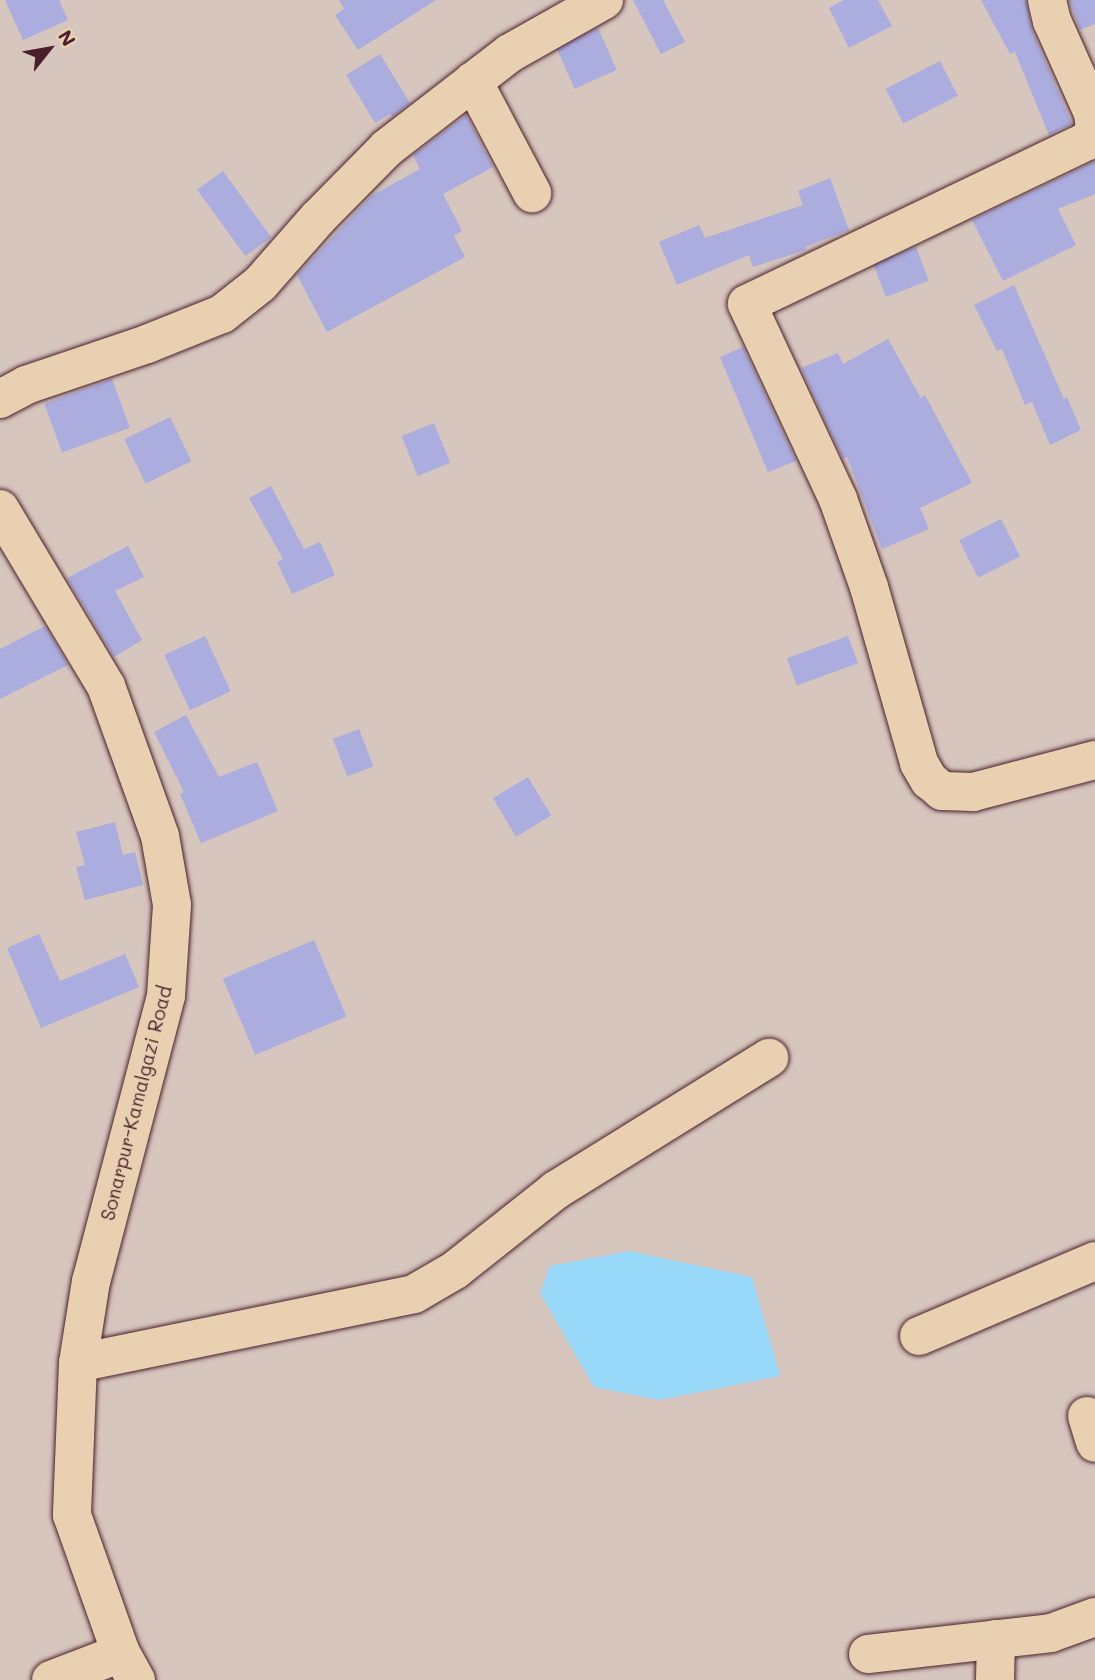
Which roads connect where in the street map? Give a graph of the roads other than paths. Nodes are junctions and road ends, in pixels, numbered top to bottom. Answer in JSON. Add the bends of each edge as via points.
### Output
{"nodes":[{"id":1,"x":604,"y":0,"type":"edge"},
{"id":2,"x":1046,"y":0,"type":"edge"},
{"id":3,"x":473,"y":81,"type":"junction"},
{"id":4,"x":1095,"y":130,"type":"edge"},
{"id":5,"x":532,"y":193,"type":"dead end"},
{"id":6,"x":0,"y":399,"type":"edge"},
{"id":7,"x":0,"y":509,"type":"edge"},
{"id":8,"x":1095,"y":760,"type":"edge"},
{"id":9,"x":769,"y":1058,"type":"dead end"},
{"id":10,"x":1095,"y":1261,"type":"edge"},
{"id":11,"x":919,"y":1336,"type":"dead end"},
{"id":12,"x":78,"y":1363,"type":"junction"},
{"id":13,"x":1095,"y":1618,"type":"edge"},
{"id":14,"x":996,"y":1639,"type":"junction"},
{"id":15,"x":868,"y":1654,"type":"dead end"},
{"id":16,"x":128,"y":1666,"type":"edge"},
{"id":17,"x":51,"y":1680,"type":"edge"},
{"id":18,"x":995,"y":1680,"type":"edge"}],
"edges":[{"from":1,"to":3,"type":"street","via":[[510,53]]},
{"from":2,"to":4,"type":"street","via":[[1093,113]]},
{"from":3,"to":5,"type":"street"},
{"from":3,"to":6,"type":"street","via":[[387,148],[260,285],[222,314],[26,385]]},
{"from":4,"to":8,"type":"street","via":[[1087,141],[747,304],[838,499],[869,587],[919,763],[929,780],[942,791],[973,792]]},
{"from":7,"to":12,"type":"street","name":"Sonarpur-Kamalgazi Road","via":[[106,686],[160,836],[172,905],[166,996],[91,1280]]},
{"from":9,"to":12,"type":"street","via":[[556,1190],[455,1270],[414,1294]]},
{"from":10,"to":11,"type":"street"},
{"from":12,"to":16,"type":"street","name":"Sonarpur-Kamalgazi Road","via":[[72,1515]]},
{"from":13,"to":14,"type":"street","via":[[1051,1633]]},
{"from":14,"to":15,"type":"street"},
{"from":14,"to":18,"type":"street"},
{"from":16,"to":17,"type":"street"}]}
